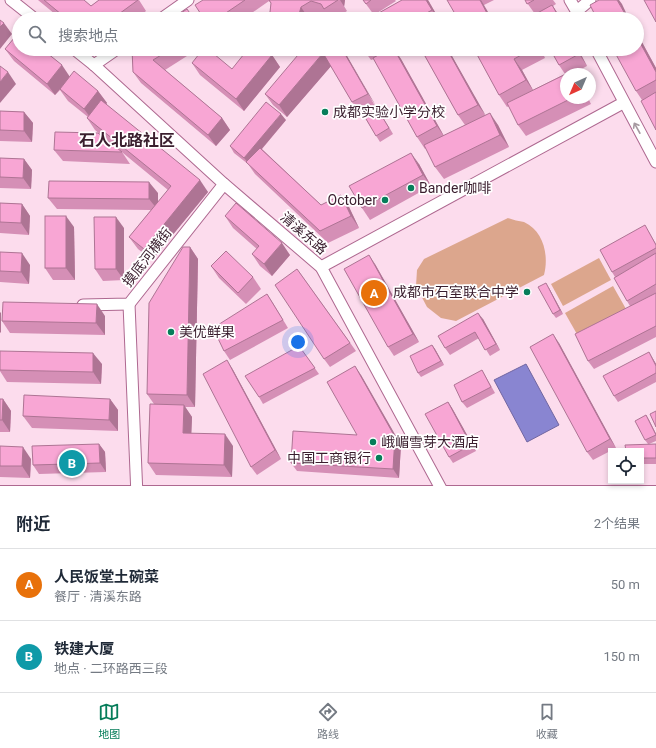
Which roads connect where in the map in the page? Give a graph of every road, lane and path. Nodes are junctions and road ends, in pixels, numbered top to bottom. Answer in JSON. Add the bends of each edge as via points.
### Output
{"nodes":[{"id":1,"x":11,"y":0,"type":"edge"},
{"id":2,"x":188,"y":0,"type":"edge"},
{"id":3,"x":570,"y":0,"type":"edge"},
{"id":4,"x":590,"y":0,"type":"edge"},
{"id":5,"x":26,"y":12,"type":"edge"},
{"id":6,"x":171,"y":12,"type":"edge"},
{"id":7,"x":577,"y":12,"type":"edge"},
{"id":8,"x":581,"y":12,"type":"edge"},
{"id":9,"x":83,"y":56,"type":"edge"},
{"id":10,"x":107,"y":56,"type":"edge"},
{"id":11,"x":600,"y":56,"type":"edge"},
{"id":12,"x":94,"y":65,"type":"junction"},
{"id":13,"x":624,"y":103,"type":"junction"},
{"id":14,"x":656,"y":162,"type":"edge"},
{"id":15,"x":224,"y":184,"type":"junction"},
{"id":16,"x":321,"y":267,"type":"junction"},
{"id":17,"x":129,"y":304,"type":"junction"},
{"id":18,"x":68,"y":306,"type":"edge"},
{"id":19,"x":0,"y":493,"type":"edge"},
{"id":20,"x":656,"y":493,"type":"edge"},
{"id":21,"x":137,"y":495,"type":"edge"},
{"id":22,"x":444,"y":495,"type":"edge"}],
"edges":[{"from":1,"to":5,"type":"street"},
{"from":2,"to":6,"type":"street"},
{"from":3,"to":7,"type":"street"},
{"from":4,"to":8,"type":"street"},
{"from":9,"to":12,"type":"street","name":"清溪东路"},
{"from":10,"to":12,"type":"street"},
{"from":11,"to":13,"type":"street"},
{"from":12,"to":15,"type":"street","name":"清溪东路"},
{"from":14,"to":13,"type":"street","one_way":true},
{"from":13,"to":16,"type":"street"},
{"from":15,"to":16,"type":"street","name":"清溪东路"},
{"from":15,"to":17,"type":"street","name":"摸底河横街"},
{"from":16,"to":22,"type":"street","name":"清溪东路"},
{"from":17,"to":18,"type":"street","name":"摸底河横街"},
{"from":17,"to":21,"type":"street"},
{"from":19,"to":21,"type":"main road"},
{"from":20,"to":22,"type":"main road"},
{"from":21,"to":22,"type":"main road"}]}
